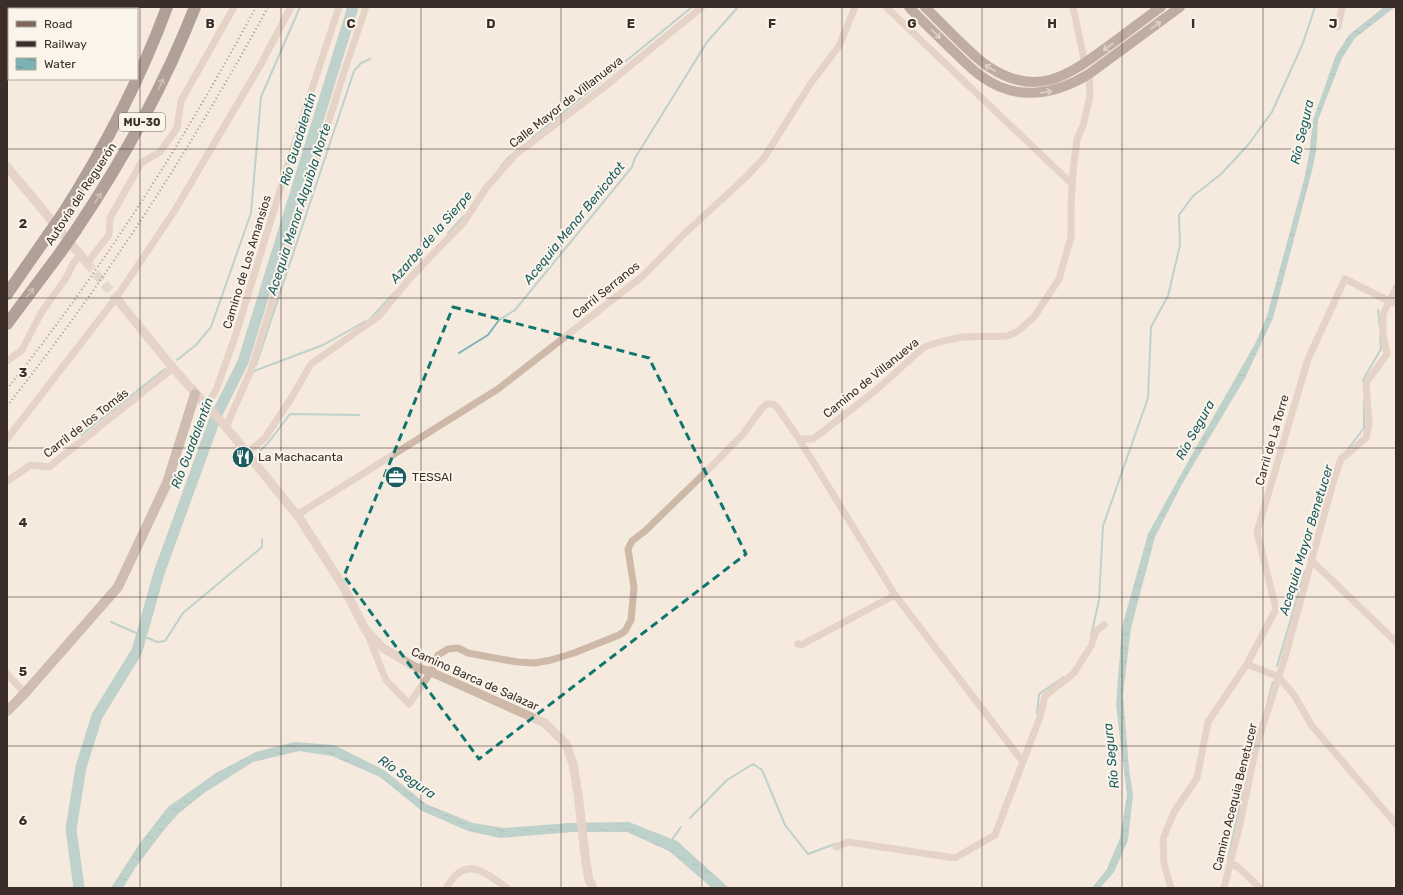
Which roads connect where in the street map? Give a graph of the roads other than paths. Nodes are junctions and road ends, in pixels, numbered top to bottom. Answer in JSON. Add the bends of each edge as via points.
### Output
{"nodes":[{"id":1,"x":167,"y":7,"type":"edge"},
{"id":2,"x":195,"y":7,"type":"edge"},
{"id":3,"x":234,"y":7,"type":"edge"},
{"id":4,"x":291,"y":7,"type":"edge"},
{"id":5,"x":339,"y":7,"type":"edge"},
{"id":6,"x":366,"y":7,"type":"edge"},
{"id":7,"x":702,"y":7,"type":"edge"},
{"id":8,"x":855,"y":7,"type":"edge"},
{"id":9,"x":886,"y":7,"type":"edge"},
{"id":10,"x":908,"y":7,"type":"edge"},
{"id":11,"x":925,"y":7,"type":"edge"},
{"id":12,"x":1073,"y":7,"type":"edge"},
{"id":13,"x":1161,"y":7,"type":"edge"},
{"id":14,"x":1180,"y":7,"type":"edge"},
{"id":15,"x":1342,"y":7,"type":"edge"},
{"id":16,"x":1338,"y":27,"type":"dead end"},
{"id":17,"x":1085,"y":64,"type":"junction"},
{"id":18,"x":1089,"y":74,"type":"junction"},
{"id":19,"x":138,"y":75,"type":"edge"},
{"id":20,"x":136,"y":80,"type":"edge"},
{"id":21,"x":7,"y":167,"type":"edge"},
{"id":22,"x":1072,"y":184,"type":"junction"},
{"id":23,"x":80,"y":255,"type":"junction"},
{"id":24,"x":87,"y":263,"type":"joint"},
{"id":25,"x":1396,"y":288,"type":"edge"},
{"id":26,"x":7,"y":294,"type":"edge"},
{"id":27,"x":116,"y":298,"type":"junction"},
{"id":28,"x":1392,"y":302,"type":"edge"},
{"id":29,"x":7,"y":324,"type":"edge"},
{"id":30,"x":7,"y":361,"type":"edge"},
{"id":31,"x":173,"y":368,"type":"junction"},
{"id":32,"x":195,"y":394,"type":"junction"},
{"id":33,"x":206,"y":406,"type":"junction"},
{"id":34,"x":226,"y":427,"type":"junction"},
{"id":35,"x":7,"y":439,"type":"edge"},
{"id":36,"x":799,"y":439,"type":"junction"},
{"id":37,"x":247,"y":453,"type":"junction"},
{"id":38,"x":7,"y":481,"type":"edge"},
{"id":39,"x":297,"y":515,"type":"junction"},
{"id":40,"x":1311,"y":560,"type":"junction"},
{"id":41,"x":895,"y":595,"type":"junction"},
{"id":42,"x":1104,"y":625,"type":"dead end"},
{"id":43,"x":366,"y":630,"type":"junction"},
{"id":44,"x":1396,"y":642,"type":"edge"},
{"id":45,"x":798,"y":644,"type":"dead end"},
{"id":46,"x":1248,"y":664,"type":"junction"},
{"id":47,"x":431,"y":672,"type":"junction"},
{"id":48,"x":7,"y":674,"type":"edge"},
{"id":49,"x":1279,"y":677,"type":"junction"},
{"id":50,"x":25,"y":693,"type":"junction"},
{"id":51,"x":7,"y":712,"type":"edge"},
{"id":52,"x":1023,"y":762,"type":"junction"},
{"id":53,"x":1396,"y":824,"type":"edge"},
{"id":54,"x":836,"y":847,"type":"dead end"},
{"id":55,"x":1230,"y":863,"type":"junction"},
{"id":56,"x":590,"y":885,"type":"edge"},
{"id":57,"x":446,"y":888,"type":"edge"},
{"id":58,"x":507,"y":888,"type":"edge"},
{"id":59,"x":1171,"y":888,"type":"edge"},
{"id":60,"x":1224,"y":888,"type":"edge"},
{"id":61,"x":1260,"y":888,"type":"edge"}],
"edges":[{"from":1,"to":19,"type":"highway","name":"Autovía del Reguerón","number":"MU-30","bridge":true},
{"from":29,"to":2,"type":"highway","name":"Autovía del Reguerón","number":"MU-30","one_way":true,"bridge":true,"via":[[108,183],[169,68]]},
{"from":3,"to":24,"type":"street","via":[[181,101],[177,128],[160,152],[141,163],[110,218],[109,235]]},
{"from":4,"to":27,"type":"street","via":[[175,210]]},
{"from":5,"to":33,"type":"street","name":"Camino de Los Amansios","via":[[235,337],[216,390]]},
{"from":6,"to":34,"type":"street","via":[[251,370]]},
{"from":7,"to":37,"type":"street","name":"Calle Mayor de Villanueva","via":[[603,88],[515,155],[486,188],[464,222],[410,278],[379,316],[311,364],[265,438]]},
{"from":8,"to":39,"type":"street","name":"Carril Serranos","via":[[838,46],[811,82],[764,158],[643,276],[498,389]]},
{"from":9,"to":22,"type":"street"},
{"from":10,"to":18,"type":"main road","one_way":true,"via":[[969,66],[992,83],[1007,89],[1021,93],[1051,91],[1064,88]]},
{"from":17,"to":11,"type":"main road","one_way":true,"via":[[1061,77],[1047,81],[1011,79],[977,58]]},
{"from":12,"to":17,"type":"street"},
{"from":13,"to":17,"type":"main road","one_way":true},
{"from":18,"to":14,"type":"main road","one_way":true},
{"from":15,"to":16,"type":"street"},
{"from":18,"to":22,"type":"street","name":"Camino de Villanueva","via":[[1090,96],[1077,139]]},
{"from":20,"to":26,"type":"highway","name":"Autovía del Reguerón","number":"MU-30","bridge":true,"via":[[89,171]]},
{"from":21,"to":23,"type":"street"},
{"from":22,"to":36,"type":"street","name":"Camino de Villanueva","via":[[1070,237],[1060,279],[1034,316],[1017,332],[1007,336],[962,337],[924,347],[875,391],[813,439]]},
{"from":23,"to":24,"type":"street"},
{"from":23,"to":30,"type":"street","via":[[41,314],[22,350]]},
{"from":25,"to":28,"type":"street","name":"Camino Acequia Benetucer"},
{"from":27,"to":31,"type":"street","name":"Camino Barca de Salazar"},
{"from":27,"to":35,"type":"street"},
{"from":28,"to":40,"type":"street","name":"Camino Acequia Benetucer","via":[[1383,314],[1383,335],[1387,354],[1366,383],[1369,424],[1366,438],[1341,459]]},
{"from":28,"to":46,"type":"street","name":"Carril de La Torre","via":[[1345,278],[1308,359],[1257,532],[1276,609]]},
{"from":31,"to":32,"type":"street","name":"Camino Barca de Salazar"},
{"from":31,"to":38,"type":"street","name":"Carril de los Tomás","via":[[49,467],[32,465]]},
{"from":32,"to":33,"type":"street","name":"Camino Barca de Salazar"},
{"from":32,"to":50,"type":"main road","via":[[167,483],[118,587]]},
{"from":33,"to":34,"type":"street","name":"Camino Barca de Salazar"},
{"from":34,"to":37,"type":"street","name":"Camino Barca de Salazar"},
{"from":36,"to":41,"type":"street"},
{"from":36,"to":47,"type":"street","via":[[777,407],[768,404],[714,464],[646,531],[632,541],[628,548],[634,588],[631,620],[625,631],[619,635],[574,653],[535,663],[468,653],[458,648],[448,649],[438,655]]},
{"from":37,"to":39,"type":"street","name":"Camino Barca de Salazar"},
{"from":39,"to":43,"type":"street","name":"Camino Barca de Salazar","via":[[343,586]]},
{"from":40,"to":44,"type":"street"},
{"from":40,"to":49,"type":"street","name":"Camino Acequia Benetucer"},
{"from":41,"to":45,"type":"street","via":[[801,645]]},
{"from":41,"to":52,"type":"street"},
{"from":42,"to":52,"type":"street","via":[[1096,632],[1091,646],[1074,673],[1045,696]]},
{"from":43,"to":47,"type":"street","name":"Camino Barca de Salazar","via":[[383,648],[415,667]]},
{"from":43,"to":47,"type":"street","via":[[386,680],[409,704]]},
{"from":46,"to":49,"type":"street"},
{"from":46,"to":59,"type":"street","via":[[1208,722],[1197,778],[1174,812],[1163,839],[1164,864]]},
{"from":47,"to":56,"type":"street","name":"Camino Barca de Salazar","via":[[545,723],[566,744],[573,764]]},
{"from":48,"to":50,"type":"street"},
{"from":49,"to":53,"type":"street","via":[[1294,695],[1312,726]]},
{"from":49,"to":55,"type":"street","name":"Camino Acequia Benetucer","via":[[1256,746]]},
{"from":50,"to":51,"type":"main road"},
{"from":52,"to":54,"type":"street","via":[[995,835],[955,858],[848,842]]},
{"from":55,"to":60,"type":"street","name":"Camino Acequia Benetucer"},
{"from":55,"to":61,"type":"street","via":[[1238,867]]},
{"from":57,"to":58,"type":"street","via":[[456,875],[466,869],[478,869]]}]}
